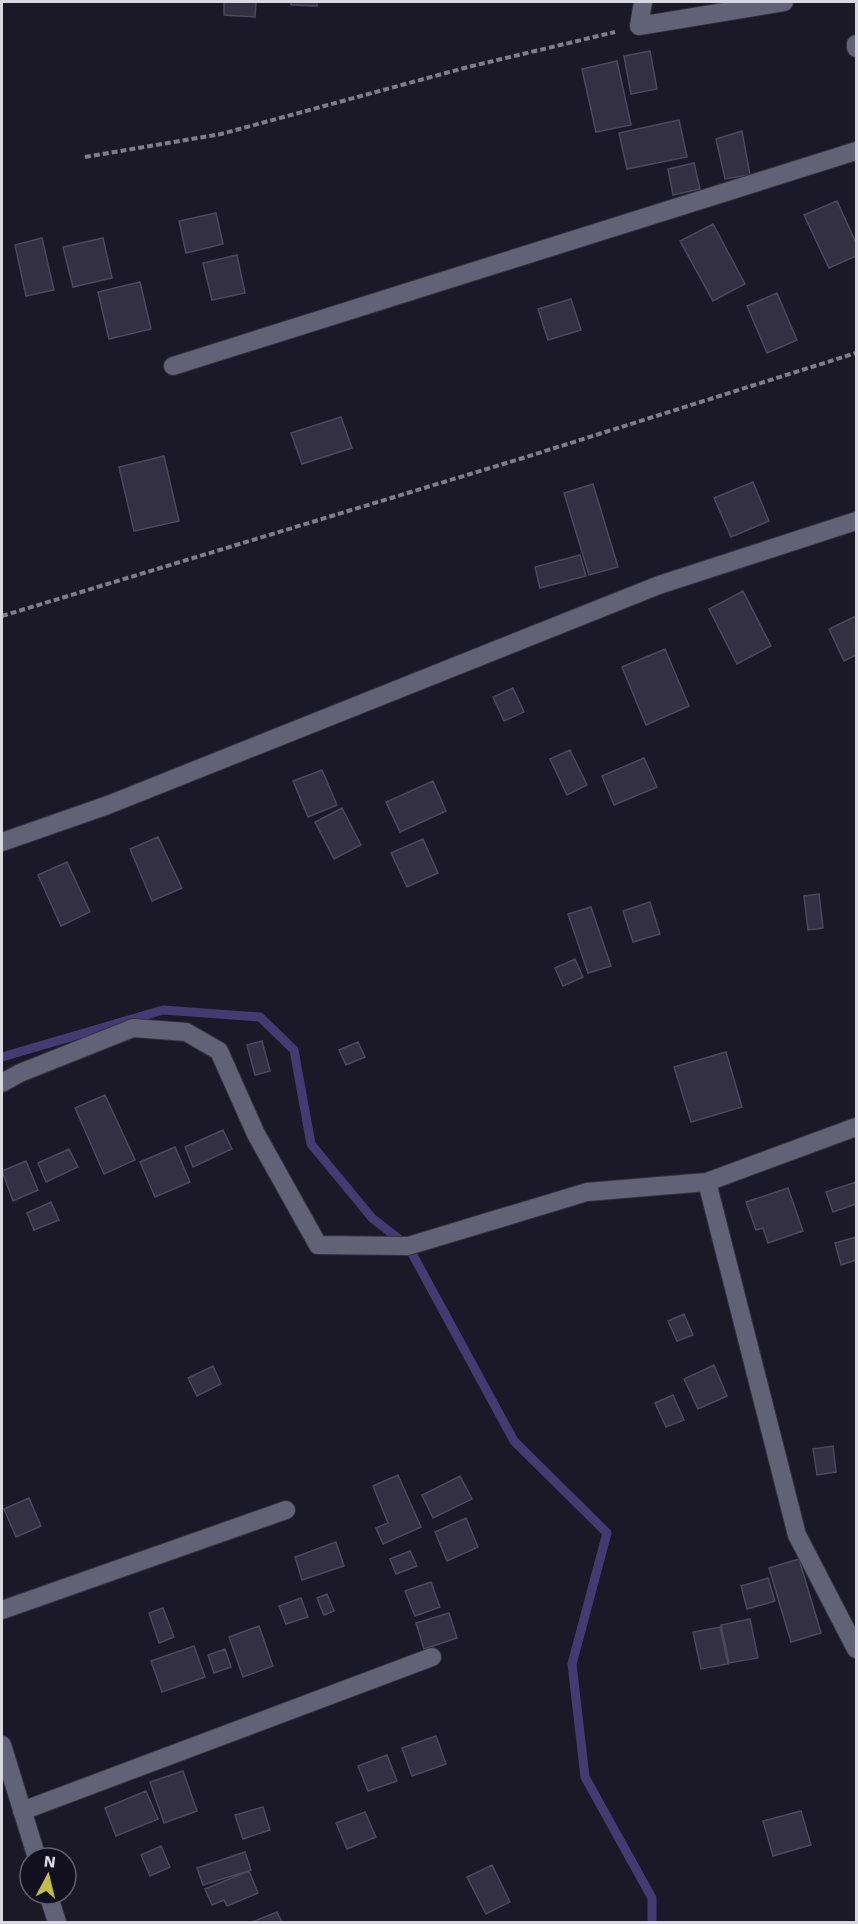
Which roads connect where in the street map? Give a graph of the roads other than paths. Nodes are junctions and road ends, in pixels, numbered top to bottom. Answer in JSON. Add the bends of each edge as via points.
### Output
{"nodes":[{"id":1,"x":643,"y":2,"type":"edge"},
{"id":2,"x":784,"y":2,"type":"edge"},
{"id":3,"x":856,"y":44,"type":"edge"},
{"id":4,"x":856,"y":48,"type":"edge"},
{"id":5,"x":856,"y":151,"type":"edge"},
{"id":6,"x":172,"y":366,"type":"dead end"},
{"id":7,"x":856,"y":521,"type":"edge"},
{"id":8,"x":2,"y":842,"type":"edge"},
{"id":9,"x":2,"y":1083,"type":"edge"},
{"id":10,"x":856,"y":1127,"type":"edge"},
{"id":11,"x":707,"y":1182,"type":"junction"},
{"id":12,"x":286,"y":1510,"type":"dead end"},
{"id":13,"x":2,"y":1610,"type":"edge"},
{"id":14,"x":856,"y":1648,"type":"edge"},
{"id":15,"x":432,"y":1657,"type":"dead end"},
{"id":16,"x":2,"y":1745,"type":"edge"},
{"id":17,"x":22,"y":1811,"type":"junction"},
{"id":18,"x":33,"y":1846,"type":"edge"},
{"id":19,"x":52,"y":1906,"type":"edge"},
{"id":20,"x":57,"y":1923,"type":"edge"}],
"edges":[{"from":1,"to":2,"type":"street","via":[[639,26]]},
{"from":3,"to":4,"type":"street"},
{"from":5,"to":6,"type":"street"},
{"from":7,"to":8,"type":"street","via":[[659,585],[108,805]]},
{"from":9,"to":11,"type":"street","via":[[133,1028],[186,1032],[219,1051],[256,1134],[318,1245],[408,1246],[587,1192]]},
{"from":10,"to":11,"type":"street"},
{"from":11,"to":14,"type":"street","via":[[796,1535]]},
{"from":12,"to":13,"type":"street"},
{"from":15,"to":17,"type":"street"},
{"from":16,"to":17,"type":"street"},
{"from":17,"to":18,"type":"street"},
{"from":19,"to":20,"type":"street"}]}
